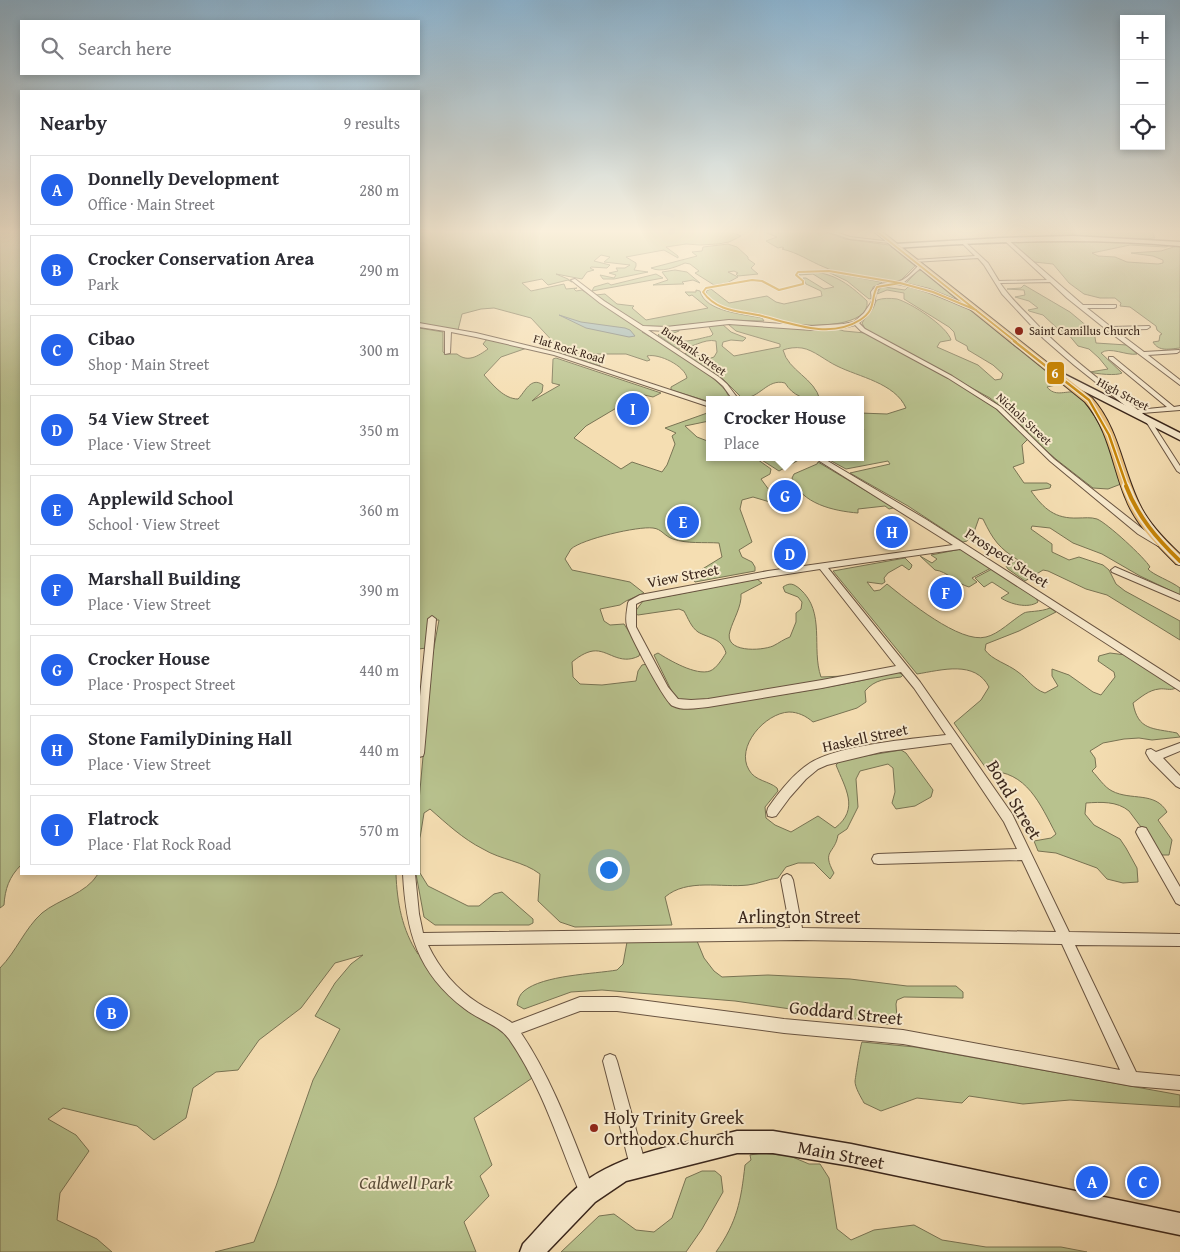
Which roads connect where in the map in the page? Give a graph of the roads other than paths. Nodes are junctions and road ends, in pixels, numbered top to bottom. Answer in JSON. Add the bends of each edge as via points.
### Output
{"nodes":[{"id":1,"x":584,"y":288,"type":"edge"},
{"id":2,"x":876,"y":288,"type":"edge"},
{"id":3,"x":920,"y":288,"type":"edge"},
{"id":4,"x":949,"y":288,"type":"edge"},
{"id":5,"x":1002,"y":288,"type":"edge"},
{"id":6,"x":1060,"y":288,"type":"edge"},
{"id":7,"x":1114,"y":306,"type":"dead end"},
{"id":8,"x":1081,"y":307,"type":"junction"},
{"id":9,"x":976,"y":310,"type":"junction"},
{"id":10,"x":856,"y":322,"type":"junction"},
{"id":11,"x":420,"y":325,"type":"edge"},
{"id":12,"x":837,"y":327,"type":"junction"},
{"id":13,"x":1147,"y":327,"type":"dead end"},
{"id":14,"x":642,"y":328,"type":"junction"},
{"id":15,"x":666,"y":328,"type":"junction"},
{"id":16,"x":1109,"y":329,"type":"junction"},
{"id":17,"x":448,"y":330,"type":"junction"},
{"id":18,"x":863,"y":330,"type":"junction"},
{"id":19,"x":653,"y":335,"type":"junction"},
{"id":20,"x":1177,"y":351,"type":"dead end"},
{"id":21,"x":447,"y":353,"type":"dead end"},
{"id":22,"x":1142,"y":354,"type":"junction"},
{"id":23,"x":1111,"y":358,"type":"dead end"},
{"id":24,"x":1055,"y":373,"type":"junction"},
{"id":25,"x":1171,"y":376,"type":"junction"},
{"id":26,"x":1180,"y":376,"type":"edge"},
{"id":27,"x":1180,"y":383,"type":"edge"},
{"id":28,"x":732,"y":396,"type":"edge"},
{"id":29,"x":706,"y":404,"type":"edge"},
{"id":30,"x":1177,"y":409,"type":"edge"},
{"id":31,"x":1126,"y":410,"type":"junction"},
{"id":32,"x":1138,"y":412,"type":"junction"},
{"id":33,"x":1148,"y":417,"type":"junction"},
{"id":34,"x":1180,"y":437,"type":"edge"},
{"id":35,"x":823,"y":461,"type":"edge"},
{"id":36,"x":1180,"y":472,"type":"edge"},
{"id":37,"x":1164,"y":545,"type":"junction"},
{"id":38,"x":962,"y":546,"type":"junction"},
{"id":39,"x":1180,"y":561,"type":"edge"},
{"id":40,"x":822,"y":566,"type":"junction"},
{"id":41,"x":1115,"y":570,"type":"dead end"},
{"id":42,"x":1180,"y":598,"type":"edge"},
{"id":43,"x":432,"y":619,"type":"dead end"},
{"id":44,"x":903,"y":668,"type":"junction"},
{"id":45,"x":1180,"y":687,"type":"edge"},
{"id":46,"x":954,"y":739,"type":"junction"},
{"id":47,"x":420,"y":742,"type":"edge"},
{"id":48,"x":1180,"y":747,"type":"edge"},
{"id":49,"x":1180,"y":783,"type":"edge"},
{"id":50,"x":772,"y":812,"type":"dead end"},
{"id":51,"x":1142,"y":832,"type":"dead end"},
{"id":52,"x":1026,"y":854,"type":"junction"},
{"id":53,"x":878,"y":859,"type":"dead end"},
{"id":54,"x":409,"y":875,"type":"edge"},
{"id":55,"x":788,"y":880,"type":"dead end"},
{"id":56,"x":1180,"y":899,"type":"edge"},
{"id":57,"x":797,"y":934,"type":"junction"},
{"id":58,"x":1064,"y":938,"type":"junction"},
{"id":59,"x":418,"y":939,"type":"junction"},
{"id":60,"x":1180,"y":940,"type":"edge"},
{"id":61,"x":510,"y":1030,"type":"junction"},
{"id":62,"x":610,"y":1061,"type":"dead end"},
{"id":63,"x":1132,"y":1079,"type":"junction"},
{"id":64,"x":1180,"y":1083,"type":"edge"},
{"id":65,"x":638,"y":1166,"type":"junction"},
{"id":66,"x":587,"y":1194,"type":"junction"},
{"id":67,"x":1180,"y":1224,"type":"edge"},
{"id":68,"x":531,"y":1252,"type":"edge"}],
"edges":[{"from":1,"to":14,"type":"street","name":"Burbank Street"},
{"from":2,"to":10,"type":"street","via":[[872,304]]},
{"from":3,"to":9,"type":"street"},
{"from":4,"to":9,"type":"main road"},
{"from":5,"to":32,"type":"street","via":[[1056,347]]},
{"from":6,"to":8,"type":"street"},
{"from":7,"to":8,"type":"street"},
{"from":8,"to":16,"type":"street"},
{"from":9,"to":24,"type":"main road"},
{"from":10,"to":12,"type":"street"},
{"from":10,"to":18,"type":"street","name":"Nichols Street"},
{"from":11,"to":17,"type":"street","name":"Flat Rock Road"},
{"from":12,"to":15,"type":"street","via":[[729,322]]},
{"from":12,"to":18,"type":"street"},
{"from":13,"to":16,"type":"street"},
{"from":14,"to":15,"type":"street"},
{"from":14,"to":19,"type":"street","name":"Burbank Street"},
{"from":15,"to":19,"type":"street"},
{"from":16,"to":22,"type":"street"},
{"from":17,"to":21,"type":"street"},
{"from":17,"to":29,"type":"street","name":"Flat Rock Road","via":[[556,354]]},
{"from":18,"to":37,"type":"street","name":"Nichols Street","via":[[999,408],[1052,460],[1141,532]]},
{"from":19,"to":28,"type":"street","name":"Burbank Street","via":[[721,381]]},
{"from":20,"to":22,"type":"street"},
{"from":22,"to":25,"type":"street"},
{"from":23,"to":30,"type":"street"},
{"from":24,"to":31,"type":"street","name":"High Street"},
{"from":24,"to":37,"type":"main road","via":[[1084,396],[1100,414],[1134,506]]},
{"from":25,"to":26,"type":"street"},
{"from":25,"to":27,"type":"street"},
{"from":30,"to":33,"type":"street"},
{"from":31,"to":32,"type":"street"},
{"from":31,"to":33,"type":"street","name":"High Street"},
{"from":32,"to":33,"type":"street"},
{"from":33,"to":34,"type":"street","name":"High Street"},
{"from":33,"to":36,"type":"street"},
{"from":35,"to":38,"type":"street","name":"Prospect Street"},
{"from":37,"to":39,"type":"main road"},
{"from":38,"to":40,"type":"street","name":"View Street"},
{"from":38,"to":45,"type":"street","name":"Prospect Street"},
{"from":40,"to":44,"type":"street","name":"Bond Street"},
{"from":40,"to":44,"type":"street","name":"View Street","via":[[707,584],[635,600],[632,627],[670,699],[681,704],[698,703],[845,681]]},
{"from":41,"to":42,"type":"street"},
{"from":43,"to":47,"type":"street"},
{"from":44,"to":46,"type":"street","name":"Bond Street"},
{"from":46,"to":50,"type":"street","name":"Haskell Street","via":[[861,753],[813,766]]},
{"from":46,"to":52,"type":"street","name":"Bond Street","via":[[995,796]]},
{"from":48,"to":49,"type":"street","via":[[1152,755]]},
{"from":51,"to":56,"type":"street"},
{"from":52,"to":53,"type":"street"},
{"from":52,"to":58,"type":"street","name":"Bond Street"},
{"from":54,"to":59,"type":"street"},
{"from":55,"to":57,"type":"street"},
{"from":57,"to":58,"type":"street","name":"Arlington Street"},
{"from":57,"to":59,"type":"street","name":"Arlington Street"},
{"from":58,"to":60,"type":"street","name":"Arlington Street"},
{"from":58,"to":63,"type":"street","name":"Bond Street"},
{"from":59,"to":61,"type":"street","via":[[433,970],[446,985]]},
{"from":61,"to":63,"type":"street","name":"Goddard Street","via":[[580,1004],[617,1004],[784,1026],[903,1037]]},
{"from":61,"to":66,"type":"street","via":[[545,1089]]},
{"from":62,"to":65,"type":"street"},
{"from":63,"to":64,"type":"street","name":"Goddard Street"},
{"from":65,"to":66,"type":"street","name":"Main Street","via":[[619,1173]]},
{"from":65,"to":67,"type":"street","name":"Main Street","via":[[737,1142],[772,1142],[851,1155]]},
{"from":66,"to":68,"type":"street","name":"Main Street"}]}
